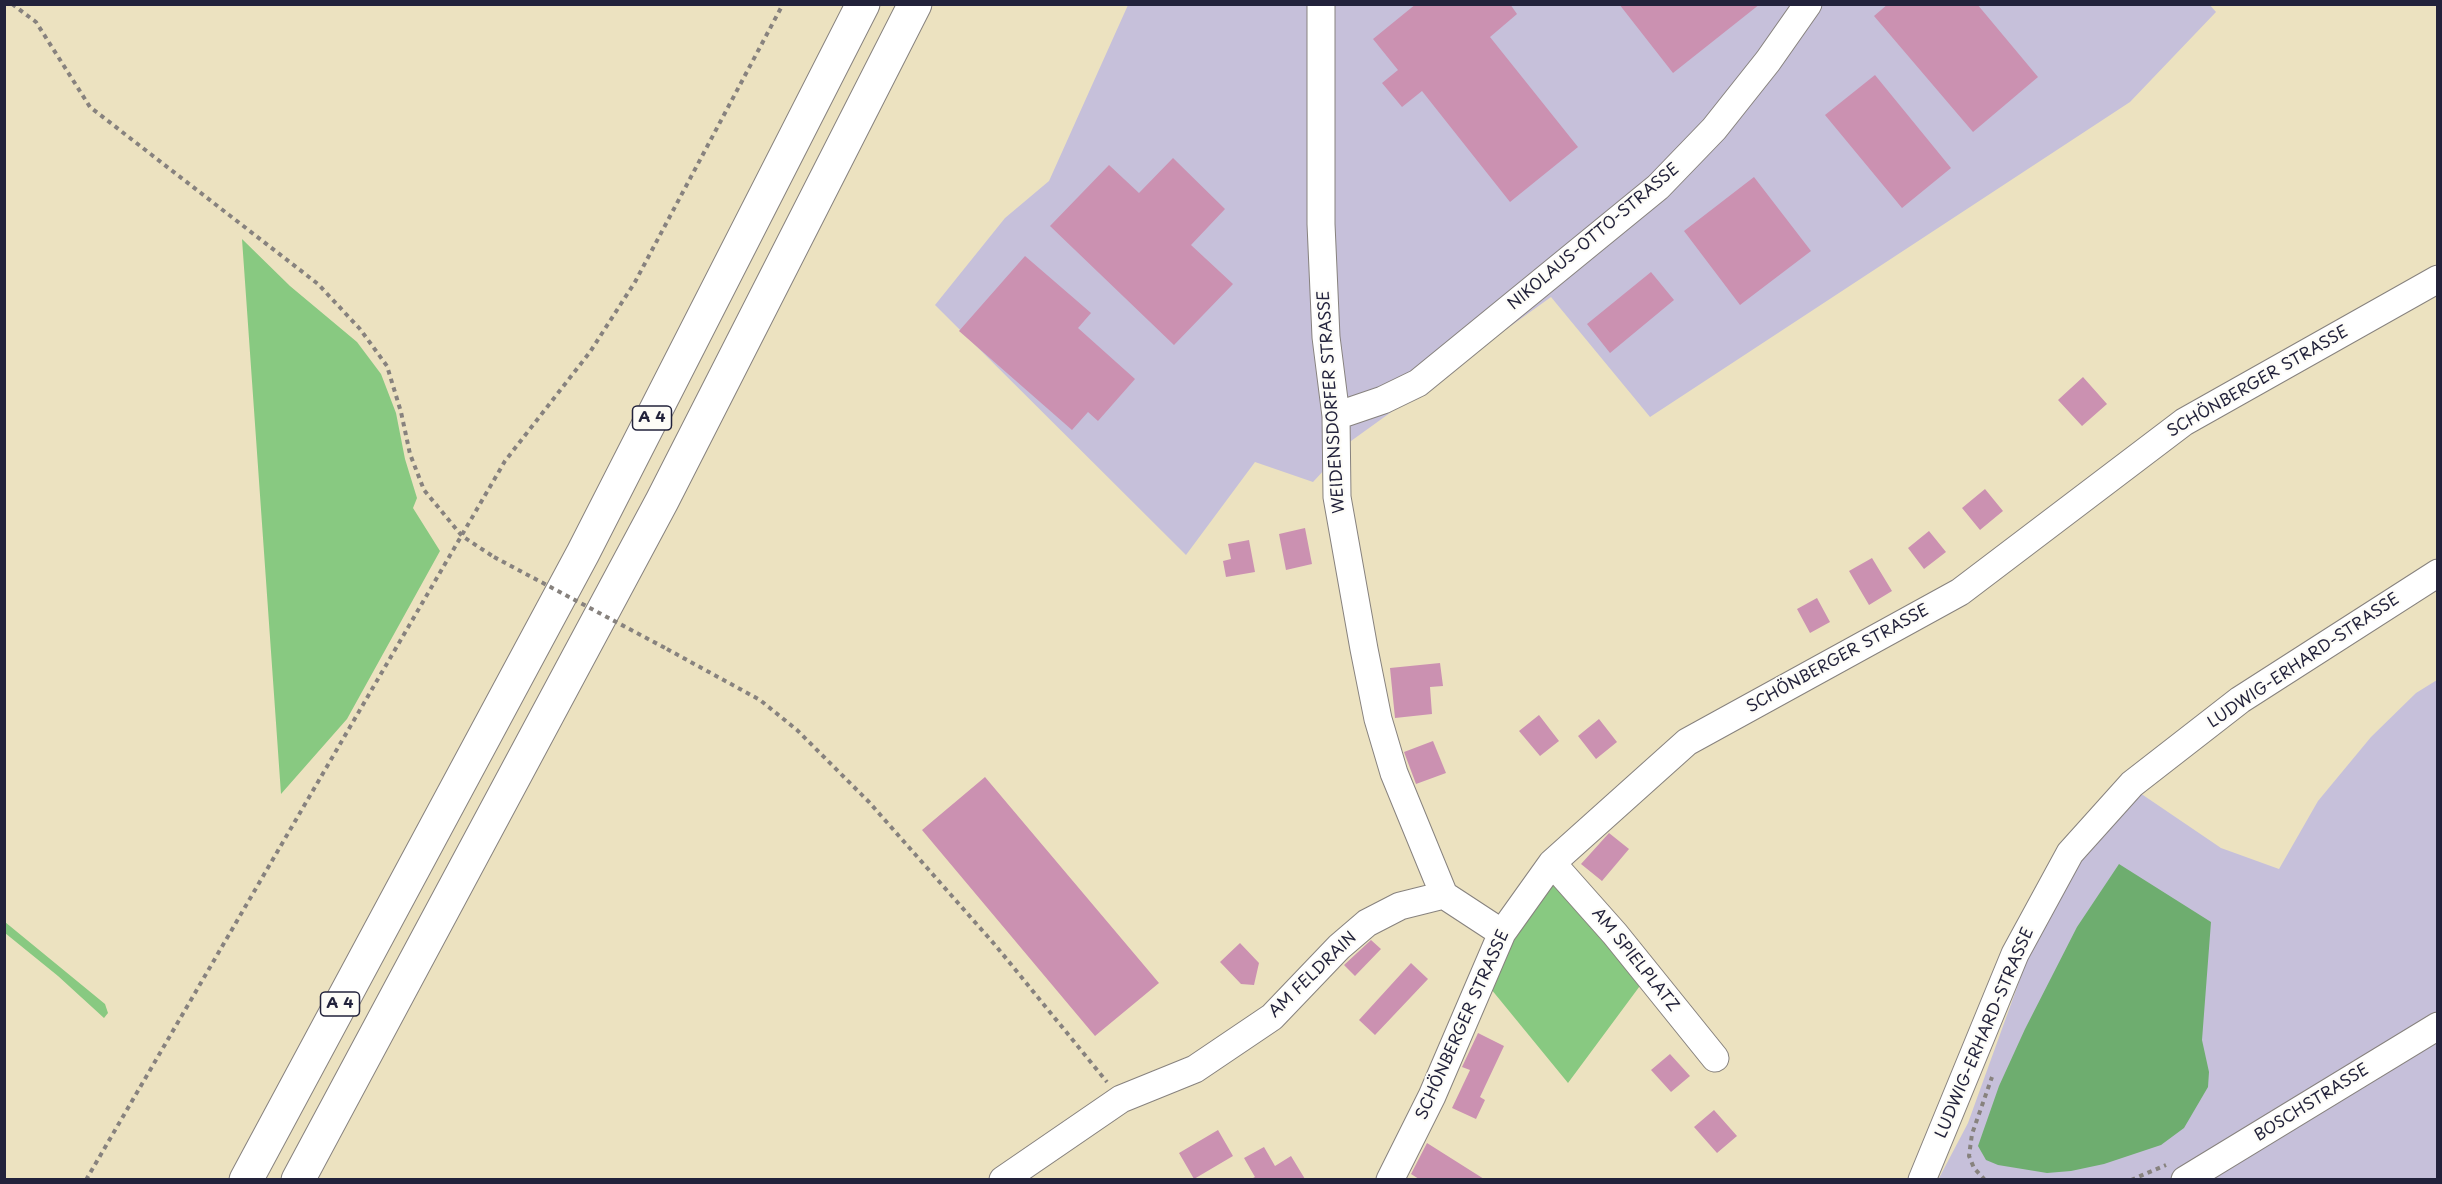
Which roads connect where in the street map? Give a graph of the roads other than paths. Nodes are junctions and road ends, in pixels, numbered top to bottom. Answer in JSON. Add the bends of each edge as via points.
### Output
{"nodes":[{"id":1,"x":863,"y":4,"type":"edge"},
{"id":2,"x":915,"y":4,"type":"edge"},
{"id":3,"x":1321,"y":4,"type":"edge"},
{"id":4,"x":1808,"y":4,"type":"edge"},
{"id":5,"x":2438,"y":279,"type":"edge"},
{"id":6,"x":1336,"y":416,"type":"junction"},
{"id":7,"x":2438,"y":573,"type":"edge"},
{"id":8,"x":1552,"y":863,"type":"junction"},
{"id":9,"x":1444,"y":895,"type":"junction"},
{"id":10,"x":1502,"y":933,"type":"junction"},
{"id":11,"x":2438,"y":1026,"type":"edge"},
{"id":12,"x":1715,"y":1058,"type":"dead end"},
{"id":13,"x":246,"y":1179,"type":"edge"},
{"id":14,"x":298,"y":1179,"type":"edge"},
{"id":15,"x":1003,"y":1179,"type":"edge"},
{"id":16,"x":1390,"y":1179,"type":"edge"},
{"id":17,"x":1924,"y":1179,"type":"edge"},
{"id":18,"x":2185,"y":1179,"type":"edge"}],
"edges":[{"from":1,"to":13,"type":"highway","number":"A 4","via":[[583,553]]},
{"from":2,"to":14,"type":"highway","number":"A 4","via":[[662,501]]},
{"from":3,"to":6,"type":"street","name":"WEIDENSDORFER STRASSE","via":[[1321,224],[1326,337]]},
{"from":4,"to":6,"type":"street","name":"NIKOLAUS-OTTO-STRASSE","via":[[1714,129],[1658,187],[1418,383]]},
{"from":5,"to":8,"type":"street","name":"SCHÖNBERGER STRASSE","via":[[2184,422],[1960,592],[1687,742]]},
{"from":6,"to":9,"type":"street","name":"WEIDENSDORFER STRASSE","via":[[1337,497],[1378,719],[1394,773]]},
{"from":7,"to":17,"type":"street","name":"LUDWIG-ERHARD-STRASSE","via":[[2240,700],[2132,784],[2070,854],[2015,954]]},
{"from":8,"to":10,"type":"street","name":"SCHÖNBERGER STRASSE"},
{"from":8,"to":12,"type":"street","name":"AM SPIELPLATZ","via":[[1616,934]]},
{"from":9,"to":10,"type":"street"},
{"from":9,"to":15,"type":"street","name":"AM FELDRAIN","via":[[1400,906],[1367,923],[1272,1017],[1195,1069],[1120,1099]]},
{"from":10,"to":16,"type":"street","name":"SCHÖNBERGER STRASSE","via":[[1432,1096]]},
{"from":11,"to":18,"type":"street","name":"BOSCHSTRASSE"}]}
